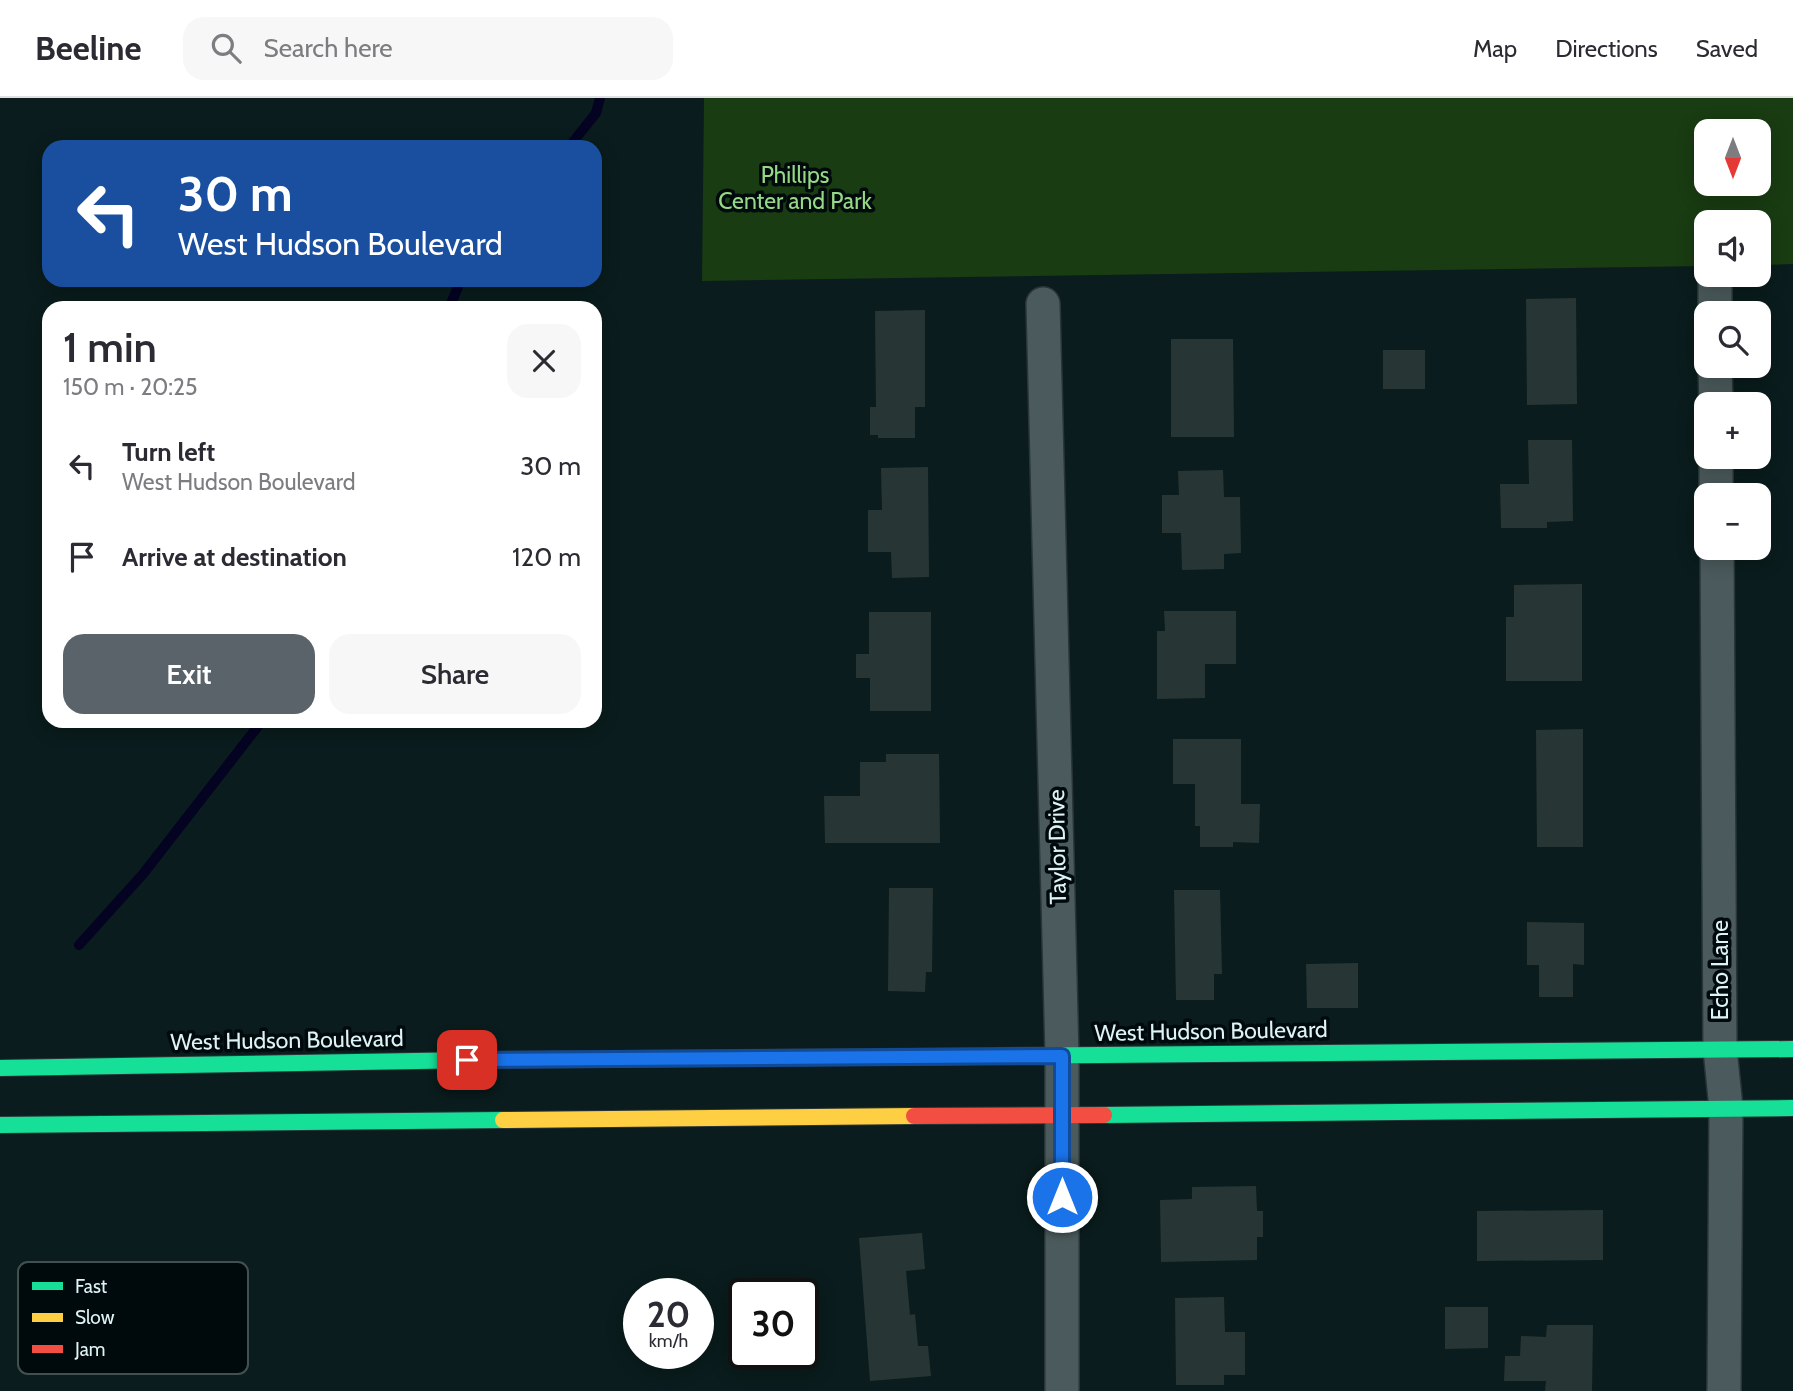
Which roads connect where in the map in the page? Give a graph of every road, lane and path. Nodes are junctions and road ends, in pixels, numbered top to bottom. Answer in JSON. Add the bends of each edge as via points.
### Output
{"nodes":[{"id":1,"x":1043,"y":304,"type":"dead end"},
{"id":2,"x":1717,"y":560,"type":"edge"},
{"id":3,"x":1720,"y":1049,"type":"junction"},
{"id":4,"x":1793,"y":1049,"type":"edge"},
{"id":5,"x":1062,"y":1056,"type":"junction"},
{"id":6,"x":0,"y":1068,"type":"edge"},
{"id":7,"x":1726,"y":1108,"type":"junction"},
{"id":8,"x":1793,"y":1108,"type":"edge"},
{"id":9,"x":1062,"y":1113,"type":"junction"},
{"id":10,"x":0,"y":1125,"type":"edge"},
{"id":11,"x":1062,"y":1391,"type":"edge"},
{"id":12,"x":1724,"y":1391,"type":"edge"}],
"edges":[{"from":1,"to":5,"type":"street","name":"Taylor Drive"},
{"from":2,"to":3,"type":"street","name":"Echo Lane"},
{"from":3,"to":4,"type":"main road","name":"West Hudson Boulevard"},
{"from":3,"to":5,"type":"main road","name":"West Hudson Boulevard"},
{"from":3,"to":7,"type":"street","name":"Echo Lane"},
{"from":5,"to":6,"type":"main road","name":"West Hudson Boulevard"},
{"from":5,"to":9,"type":"street","name":"Taylor Drive"},
{"from":7,"to":8,"type":"main road"},
{"from":7,"to":9,"type":"main road"},
{"from":7,"to":12,"type":"street","name":"Echo Lane"},
{"from":9,"to":10,"type":"main road"},
{"from":9,"to":11,"type":"street","name":"Taylor Drive"}]}
